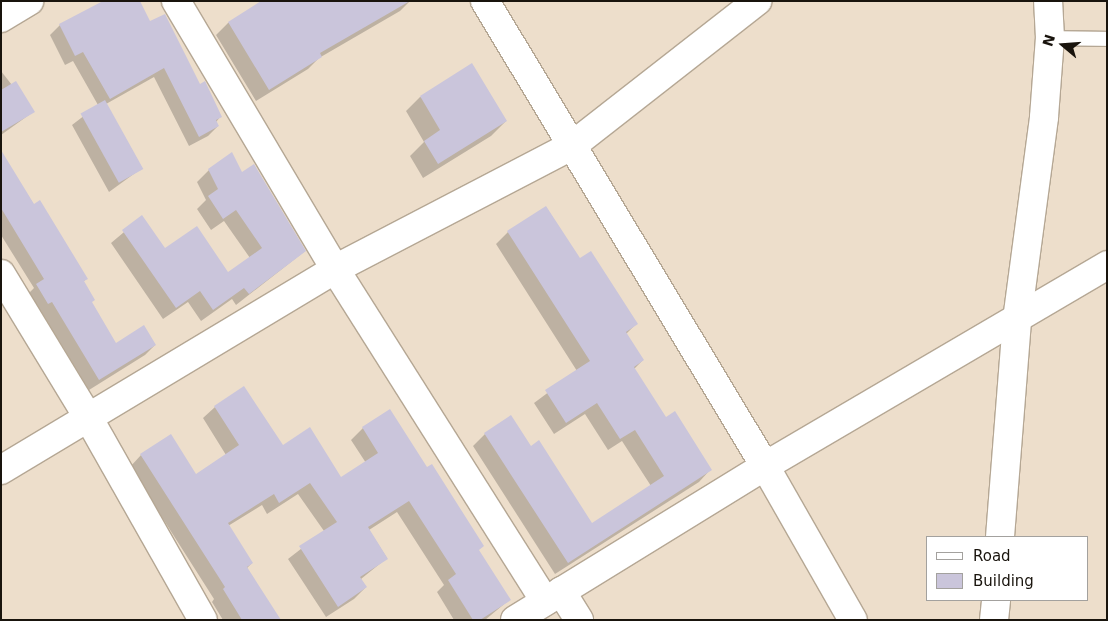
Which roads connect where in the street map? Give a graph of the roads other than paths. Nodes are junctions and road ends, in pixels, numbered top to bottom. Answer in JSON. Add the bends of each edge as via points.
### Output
{"nodes":[{"id":1,"x":29,"y":1,"type":"edge"},
{"id":2,"x":176,"y":1,"type":"edge"},
{"id":3,"x":485,"y":1,"type":"edge"},
{"id":4,"x":758,"y":1,"type":"edge"},
{"id":5,"x":1048,"y":1,"type":"edge"},
{"id":6,"x":1,"y":18,"type":"edge"},
{"id":7,"x":1050,"y":38,"type":"junction"},
{"id":8,"x":1107,"y":40,"type":"edge"},
{"id":9,"x":573,"y":145,"type":"junction"},
{"id":10,"x":1107,"y":265,"type":"edge"},
{"id":11,"x":335,"y":269,"type":"junction"},
{"id":12,"x":1,"y":274,"type":"edge"},
{"id":13,"x":1017,"y":320,"type":"junction"},
{"id":14,"x":88,"y":417,"type":"junction"},
{"id":15,"x":765,"y":466,"type":"junction"},
{"id":16,"x":1,"y":470,"type":"edge"},
{"id":17,"x":1000,"y":536,"type":"edge"},
{"id":18,"x":553,"y":596,"type":"junction"},
{"id":19,"x":996,"y":601,"type":"edge"},
{"id":20,"x":202,"y":620,"type":"edge"},
{"id":21,"x":515,"y":620,"type":"edge"},
{"id":22,"x":579,"y":620,"type":"edge"},
{"id":23,"x":853,"y":620,"type":"edge"},
{"id":24,"x":994,"y":620,"type":"edge"}],
"edges":[{"from":1,"to":6,"type":"street"},
{"from":2,"to":11,"type":"street"},
{"from":3,"to":9,"type":"street"},
{"from":4,"to":9,"type":"street"},
{"from":5,"to":7,"type":"street"},
{"from":7,"to":8,"type":"lane"},
{"from":7,"to":13,"type":"street","via":[[1044,118]]},
{"from":9,"to":11,"type":"street"},
{"from":9,"to":15,"type":"street"},
{"from":10,"to":13,"type":"street"},
{"from":11,"to":14,"type":"street"},
{"from":11,"to":18,"type":"street"},
{"from":12,"to":14,"type":"street"},
{"from":13,"to":15,"type":"street"},
{"from":13,"to":17,"type":"street"},
{"from":14,"to":16,"type":"street"},
{"from":14,"to":20,"type":"street"},
{"from":15,"to":18,"type":"street"},
{"from":15,"to":23,"type":"street"},
{"from":18,"to":21,"type":"street"},
{"from":18,"to":22,"type":"street"},
{"from":19,"to":24,"type":"street"}]}
